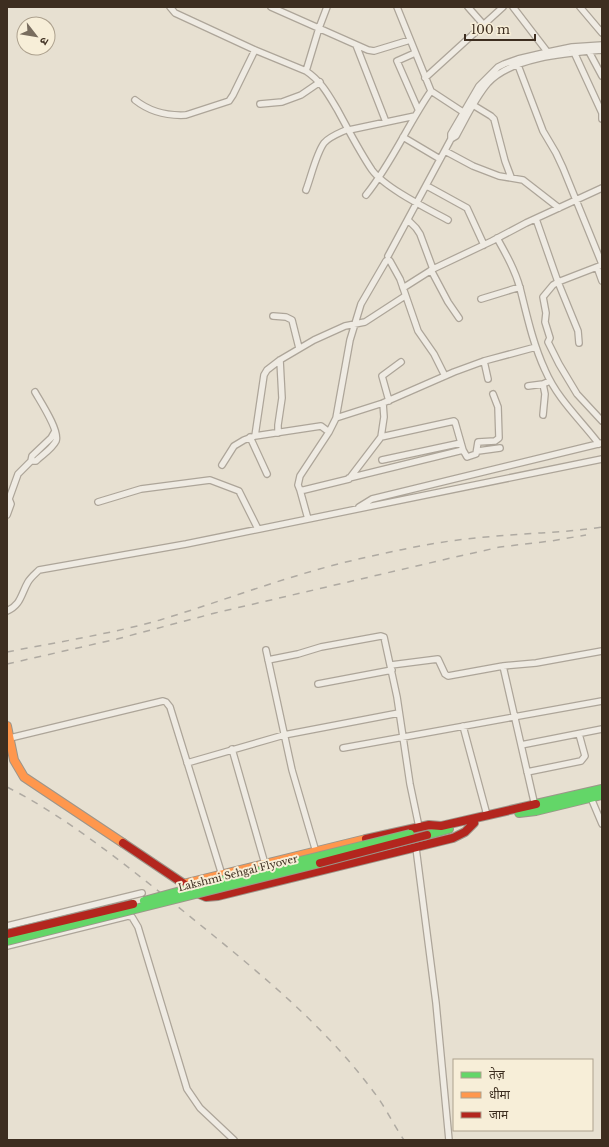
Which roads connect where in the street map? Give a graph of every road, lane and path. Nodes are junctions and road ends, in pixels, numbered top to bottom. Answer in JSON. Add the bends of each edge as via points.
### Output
{"nodes":[{"id":1,"x":170,"y":7,"type":"edge"},
{"id":2,"x":179,"y":7,"type":"edge"},
{"id":3,"x":271,"y":7,"type":"edge"},
{"id":4,"x":327,"y":7,"type":"edge"},
{"id":5,"x":397,"y":7,"type":"edge"},
{"id":6,"x":468,"y":7,"type":"edge"},
{"id":7,"x":503,"y":7,"type":"edge"},
{"id":8,"x":513,"y":7,"type":"edge"},
{"id":9,"x":580,"y":7,"type":"edge"},
{"id":10,"x":175,"y":14,"type":"junction"},
{"id":11,"x":483,"y":24,"type":"junction"},
{"id":12,"x":318,"y":28,"type":"junction"},
{"id":13,"x":602,"y":33,"type":"edge"},
{"id":14,"x":410,"y":40,"type":"junction"},
{"id":15,"x":356,"y":45,"type":"junction"},
{"id":16,"x":602,"y":45,"type":"edge"},
{"id":17,"x":587,"y":49,"type":"junction"},
{"id":18,"x":255,"y":50,"type":"junction"},
{"id":19,"x":573,"y":50,"type":"junction"},
{"id":20,"x":602,"y":50,"type":"edge"},
{"id":21,"x":415,"y":53,"type":"junction"},
{"id":22,"x":549,"y":54,"type":"junction"},
{"id":23,"x":517,"y":62,"type":"junction"},
{"id":24,"x":306,"y":71,"type":"junction"},
{"id":25,"x":602,"y":76,"type":"edge"},
{"id":26,"x":425,"y":78,"type":"junction"},
{"id":27,"x":320,"y":82,"type":"junction"},
{"id":28,"x":485,"y":82,"type":"junction"},
{"id":29,"x":431,"y":91,"type":"junction"},
{"id":30,"x":135,"y":100,"type":"dead end"},
{"id":31,"x":260,"y":104,"type":"dead end"},
{"id":32,"x":473,"y":105,"type":"junction"},
{"id":33,"x":418,"y":110,"type":"junction"},
{"id":34,"x":465,"y":114,"type":"junction"},
{"id":35,"x":415,"y":116,"type":"junction"},
{"id":36,"x":602,"y":120,"type":"edge"},
{"id":37,"x":386,"y":122,"type":"junction"},
{"id":38,"x":349,"y":129,"type":"junction"},
{"id":39,"x":403,"y":137,"type":"junction"},
{"id":40,"x":445,"y":151,"type":"junction"},
{"id":41,"x":440,"y":159,"type":"junction"},
{"id":42,"x":511,"y":177,"type":"junction"},
{"id":43,"x":379,"y":178,"type":"junction"},
{"id":44,"x":426,"y":186,"type":"junction"},
{"id":45,"x":602,"y":188,"type":"edge"},
{"id":46,"x":306,"y":190,"type":"dead end"},
{"id":47,"x":366,"y":195,"type":"dead end"},
{"id":48,"x":575,"y":201,"type":"junction"},
{"id":49,"x":417,"y":203,"type":"junction"},
{"id":50,"x":559,"y":208,"type":"junction"},
{"id":51,"x":536,"y":219,"type":"junction"},
{"id":52,"x":408,"y":220,"type":"junction"},
{"id":53,"x":448,"y":220,"type":"dead end"},
{"id":54,"x":497,"y":238,"type":"junction"},
{"id":55,"x":484,"y":245,"type":"junction"},
{"id":56,"x":388,"y":259,"type":"junction"},
{"id":57,"x":600,"y":265,"type":"edge"},
{"id":58,"x":432,"y":270,"type":"junction"},
{"id":59,"x":602,"y":281,"type":"edge"},
{"id":60,"x":558,"y":282,"type":"junction"},
{"id":61,"x":520,"y":287,"type":"junction"},
{"id":62,"x":402,"y":288,"type":"junction"},
{"id":63,"x":405,"y":296,"type":"junction"},
{"id":64,"x":481,"y":299,"type":"dead end"},
{"id":65,"x":273,"y":316,"type":"dead end"},
{"id":66,"x":458,"y":318,"type":"dead end"},
{"id":67,"x":355,"y":324,"type":"junction"},
{"id":68,"x":580,"y":343,"type":"dead end"},
{"id":69,"x":536,"y":347,"type":"junction"},
{"id":70,"x":299,"y":348,"type":"junction"},
{"id":71,"x":280,"y":360,"type":"junction"},
{"id":72,"x":484,"y":361,"type":"junction"},
{"id":73,"x":401,"y":362,"type":"dead end"},
{"id":74,"x":445,"y":376,"type":"junction"},
{"id":75,"x":488,"y":379,"type":"dead end"},
{"id":76,"x":550,"y":381,"type":"junction"},
{"id":77,"x":543,"y":384,"type":"junction"},
{"id":78,"x":528,"y":386,"type":"dead end"},
{"id":79,"x":35,"y":392,"type":"dead end"},
{"id":80,"x":493,"y":394,"type":"dead end"},
{"id":81,"x":386,"y":402,"type":"junction"},
{"id":82,"x":543,"y":415,"type":"dead end"},
{"id":83,"x":336,"y":418,"type":"junction"},
{"id":84,"x":602,"y":421,"type":"edge"},
{"id":85,"x":329,"y":432,"type":"junction"},
{"id":86,"x":278,"y":433,"type":"junction"},
{"id":87,"x":253,"y":437,"type":"junction"},
{"id":88,"x":382,"y":437,"type":"junction"},
{"id":89,"x":461,"y":443,"type":"junction"},
{"id":90,"x":600,"y":444,"type":"edge"},
{"id":91,"x":500,"y":448,"type":"dead end"},
{"id":92,"x":463,"y":450,"type":"junction"},
{"id":93,"x":478,"y":451,"type":"junction"},
{"id":94,"x":602,"y":459,"type":"edge"},
{"id":95,"x":382,"y":460,"type":"dead end"},
{"id":96,"x":222,"y":465,"type":"dead end"},
{"id":97,"x":267,"y":474,"type":"dead end"},
{"id":98,"x":349,"y":479,"type":"junction"},
{"id":99,"x":300,"y":490,"type":"junction"},
{"id":100,"x":8,"y":500,"type":"edge"},
{"id":101,"x":98,"y":502,"type":"dead end"},
{"id":102,"x":358,"y":509,"type":"junction"},
{"id":103,"x":7,"y":515,"type":"edge"},
{"id":104,"x":308,"y":519,"type":"junction"},
{"id":105,"x":258,"y":529,"type":"junction"},
{"id":106,"x":7,"y":611,"type":"edge"},
{"id":107,"x":266,"y":650,"type":"dead end"},
{"id":108,"x":602,"y":651,"type":"edge"},
{"id":109,"x":268,"y":660,"type":"junction"},
{"id":110,"x":503,"y":666,"type":"junction"},
{"id":111,"x":391,"y":668,"type":"junction"},
{"id":112,"x":318,"y":684,"type":"dead end"},
{"id":113,"x":602,"y":701,"type":"edge"},
{"id":114,"x":399,"y":713,"type":"junction"},
{"id":115,"x":515,"y":716,"type":"junction"},
{"id":116,"x":7,"y":726,"type":"edge"},
{"id":117,"x":464,"y":726,"type":"junction"},
{"id":118,"x":602,"y":729,"type":"edge"},
{"id":119,"x":579,"y":734,"type":"junction"},
{"id":120,"x":284,"y":735,"type":"junction"},
{"id":121,"x":10,"y":738,"type":"junction"},
{"id":122,"x":403,"y":738,"type":"junction"},
{"id":123,"x":522,"y":745,"type":"junction"},
{"id":124,"x":343,"y":748,"type":"dead end"},
{"id":125,"x":232,"y":749,"type":"junction"},
{"id":126,"x":186,"y":763,"type":"junction"},
{"id":127,"x":528,"y":772,"type":"junction"},
{"id":128,"x":602,"y":789,"type":"edge"},
{"id":129,"x":602,"y":795,"type":"edge"},
{"id":130,"x":591,"y":798,"type":"junction"},
{"id":131,"x":536,"y":808,"type":"junction"},
{"id":132,"x":488,"y":815,"type":"junction"},
{"id":133,"x":474,"y":823,"type":"junction"},
{"id":134,"x":602,"y":824,"type":"edge"},
{"id":135,"x":424,"y":830,"type":"junction"},
{"id":136,"x":416,"y":848,"type":"junction"},
{"id":137,"x":316,"y":852,"type":"junction"},
{"id":138,"x":265,"y":864,"type":"junction"},
{"id":139,"x":222,"y":875,"type":"junction"},
{"id":140,"x":183,"y":884,"type":"junction"},
{"id":141,"x":142,"y":893,"type":"dead end"},
{"id":142,"x":7,"y":926,"type":"edge"},
{"id":143,"x":7,"y":934,"type":"edge"},
{"id":144,"x":7,"y":941,"type":"edge"},
{"id":145,"x":7,"y":946,"type":"edge"},
{"id":146,"x":234,"y":1140,"type":"edge"},
{"id":147,"x":449,"y":1140,"type":"edge"}],
"edges":[{"from":1,"to":10,"type":"street"},
{"from":2,"to":10,"type":"street"},
{"from":3,"to":12,"type":"street"},
{"from":4,"to":12,"type":"street"},
{"from":5,"to":14,"type":"street"},
{"from":6,"to":11,"type":"street"},
{"from":7,"to":11,"type":"street"},
{"from":8,"to":22,"type":"street"},
{"from":9,"to":13,"type":"street"},
{"from":10,"to":18,"type":"street"},
{"from":11,"to":26,"type":"street"},
{"from":12,"to":15,"type":"street"},
{"from":12,"to":24,"type":"street"},
{"from":14,"to":15,"type":"street","via":[[374,51]]},
{"from":14,"to":21,"type":"street"},
{"from":15,"to":37,"type":"street"},
{"from":16,"to":17,"type":"street"},
{"from":17,"to":19,"type":"street"},
{"from":17,"to":20,"type":"street"},
{"from":17,"to":25,"type":"street"},
{"from":18,"to":24,"type":"street"},
{"from":18,"to":30,"type":"street","via":[[228,101],[180,115],[152,111]]},
{"from":19,"to":22,"type":"street"},
{"from":19,"to":36,"type":"street","via":[[602,113]]},
{"from":21,"to":26,"type":"street"},
{"from":21,"to":33,"type":"street","via":[[398,61]]},
{"from":22,"to":23,"type":"street"},
{"from":23,"to":28,"type":"street"},
{"from":23,"to":48,"type":"street","via":[[543,131],[556,153]]},
{"from":24,"to":27,"type":"street"},
{"from":26,"to":29,"type":"street"},
{"from":27,"to":31,"type":"street","via":[[294,98]]},
{"from":27,"to":38,"type":"street"},
{"from":28,"to":32,"type":"street"},
{"from":28,"to":34,"type":"street"},
{"from":29,"to":33,"type":"street"},
{"from":29,"to":34,"type":"street"},
{"from":32,"to":34,"type":"street"},
{"from":32,"to":42,"type":"street","via":[[494,119],[504,161]]},
{"from":33,"to":35,"type":"street"},
{"from":34,"to":40,"type":"street","via":[[456,136]]},
{"from":35,"to":37,"type":"street"},
{"from":35,"to":39,"type":"street"},
{"from":37,"to":38,"type":"street"},
{"from":38,"to":43,"type":"street"},
{"from":38,"to":46,"type":"street","via":[[334,135],[324,144]]},
{"from":39,"to":41,"type":"street"},
{"from":39,"to":43,"type":"street"},
{"from":40,"to":41,"type":"street"},
{"from":40,"to":42,"type":"street","via":[[499,176]]},
{"from":41,"to":44,"type":"street"},
{"from":42,"to":50,"type":"street","via":[[526,181]]},
{"from":43,"to":47,"type":"street"},
{"from":43,"to":49,"type":"street"},
{"from":44,"to":49,"type":"street"},
{"from":44,"to":55,"type":"street","via":[[470,211]]},
{"from":45,"to":48,"type":"street"},
{"from":48,"to":50,"type":"street"},
{"from":48,"to":57,"type":"street"},
{"from":49,"to":52,"type":"street"},
{"from":49,"to":53,"type":"street"},
{"from":50,"to":51,"type":"street"},
{"from":51,"to":54,"type":"street"},
{"from":51,"to":60,"type":"street"},
{"from":52,"to":56,"type":"street"},
{"from":52,"to":58,"type":"street","via":[[420,234]]},
{"from":54,"to":55,"type":"street"},
{"from":54,"to":61,"type":"street"},
{"from":55,"to":58,"type":"street"},
{"from":56,"to":62,"type":"street"},
{"from":56,"to":67,"type":"street","via":[[360,304]]},
{"from":57,"to":59,"type":"street"},
{"from":57,"to":60,"type":"street"},
{"from":58,"to":62,"type":"street"},
{"from":58,"to":66,"type":"street"},
{"from":60,"to":68,"type":"street","via":[[578,331]]},
{"from":60,"to":84,"type":"street","via":[[553,284],[543,297],[545,322],[550,338],[548,342],[577,394]]},
{"from":61,"to":64,"type":"street"},
{"from":61,"to":69,"type":"street"},
{"from":62,"to":63,"type":"street"},
{"from":63,"to":67,"type":"street","via":[[365,322]]},
{"from":63,"to":74,"type":"street","via":[[418,331]]},
{"from":65,"to":70,"type":"street","via":[[292,320]]},
{"from":67,"to":70,"type":"street","via":[[329,332]]},
{"from":67,"to":83,"type":"street"},
{"from":69,"to":72,"type":"street"},
{"from":69,"to":76,"type":"street"},
{"from":70,"to":71,"type":"street"},
{"from":71,"to":86,"type":"street","via":[[282,398]]},
{"from":71,"to":87,"type":"street","via":[[264,375]]},
{"from":72,"to":74,"type":"street"},
{"from":72,"to":75,"type":"street"},
{"from":73,"to":81,"type":"street","via":[[382,376]]},
{"from":74,"to":81,"type":"street"},
{"from":76,"to":77,"type":"street"},
{"from":76,"to":90,"type":"street","via":[[566,406]]},
{"from":77,"to":78,"type":"street"},
{"from":77,"to":82,"type":"street"},
{"from":79,"to":100,"type":"street","via":[[55,431],[32,456],[32,461],[18,474]]},
{"from":80,"to":93,"type":"street","via":[[498,407],[500,438],[495,441],[478,442]]},
{"from":81,"to":83,"type":"street"},
{"from":81,"to":88,"type":"street"},
{"from":83,"to":85,"type":"street"},
{"from":85,"to":86,"type":"street","via":[[320,426]]},
{"from":85,"to":99,"type":"street","via":[[300,476]]},
{"from":86,"to":87,"type":"street"},
{"from":87,"to":96,"type":"street","via":[[234,446]]},
{"from":87,"to":97,"type":"street"},
{"from":88,"to":89,"type":"street","via":[[452,420],[455,422]]},
{"from":88,"to":98,"type":"street"},
{"from":89,"to":92,"type":"street"},
{"from":89,"to":95,"type":"street"},
{"from":90,"to":102,"type":"street","via":[[372,499]]},
{"from":91,"to":93,"type":"street"},
{"from":92,"to":93,"type":"street","via":[[467,457]]},
{"from":92,"to":98,"type":"street"},
{"from":94,"to":102,"type":"street"},
{"from":98,"to":99,"type":"street"},
{"from":99,"to":104,"type":"street"},
{"from":100,"to":103,"type":"street","via":[[11,504]]},
{"from":101,"to":105,"type":"street","via":[[141,489],[213,480],[240,491]]},
{"from":102,"to":104,"type":"street"},
{"from":104,"to":105,"type":"street"},
{"from":105,"to":106,"type":"street","via":[[39,570],[27,583],[16,606]]},
{"from":107,"to":109,"type":"street"},
{"from":108,"to":110,"type":"street"},
{"from":109,"to":111,"type":"street","via":[[381,636],[385,638]]},
{"from":109,"to":120,"type":"street"},
{"from":110,"to":111,"type":"street","via":[[448,676],[438,658]]},
{"from":110,"to":115,"type":"street"},
{"from":111,"to":112,"type":"street"},
{"from":111,"to":114,"type":"street"},
{"from":113,"to":115,"type":"street"},
{"from":114,"to":120,"type":"street"},
{"from":114,"to":122,"type":"street"},
{"from":115,"to":117,"type":"street"},
{"from":115,"to":123,"type":"street"},
{"from":116,"to":121,"type":"main road"},
{"from":117,"to":122,"type":"street"},
{"from":117,"to":132,"type":"street"},
{"from":118,"to":119,"type":"street"},
{"from":119,"to":123,"type":"street"},
{"from":119,"to":127,"type":"street","via":[[585,756],[581,761]]},
{"from":120,"to":125,"type":"street"},
{"from":120,"to":137,"type":"street"},
{"from":121,"to":126,"type":"street","via":[[163,701],[170,706]]},
{"from":121,"to":140,"type":"main road","via":[[15,762],[24,777]]},
{"from":122,"to":124,"type":"street"},
{"from":122,"to":135,"type":"street","via":[[410,784]]},
{"from":123,"to":127,"type":"street"},
{"from":125,"to":126,"type":"street"},
{"from":125,"to":138,"type":"street"},
{"from":126,"to":139,"type":"street"},
{"from":127,"to":131,"type":"street"},
{"from":128,"to":131,"type":"main road"},
{"from":129,"to":130,"type":"main road"},
{"from":130,"to":131,"type":"main road"},
{"from":130,"to":134,"type":"street"},
{"from":131,"to":132,"type":"main road","name":"Lakshmi Sehgal Flyover"},
{"from":131,"to":133,"type":"main road","name":"Lakshmi Sehgal Flyover"},
{"from":132,"to":135,"type":"main road","name":"Lakshmi Sehgal Flyover"},
{"from":133,"to":135,"type":"main road","name":"Lakshmi Sehgal Flyover"},
{"from":133,"to":136,"type":"main road","via":[[465,832],[453,838]]},
{"from":135,"to":137,"type":"main road"},
{"from":135,"to":143,"type":"main road","name":"Lakshmi Sehgal Flyover","bridge":true},
{"from":135,"to":144,"type":"main road","name":"Lakshmi Sehgal Flyover","bridge":true,"via":[[370,851]]},
{"from":136,"to":140,"type":"main road","via":[[218,896],[206,897]]},
{"from":136,"to":147,"type":"street","via":[[436,1003]]},
{"from":137,"to":138,"type":"main road"},
{"from":138,"to":139,"type":"main road"},
{"from":139,"to":140,"type":"main road"},
{"from":141,"to":142,"type":"street"},
{"from":145,"to":146,"type":"street","via":[[132,917],[137,925],[187,1089],[200,1108]]}]}
